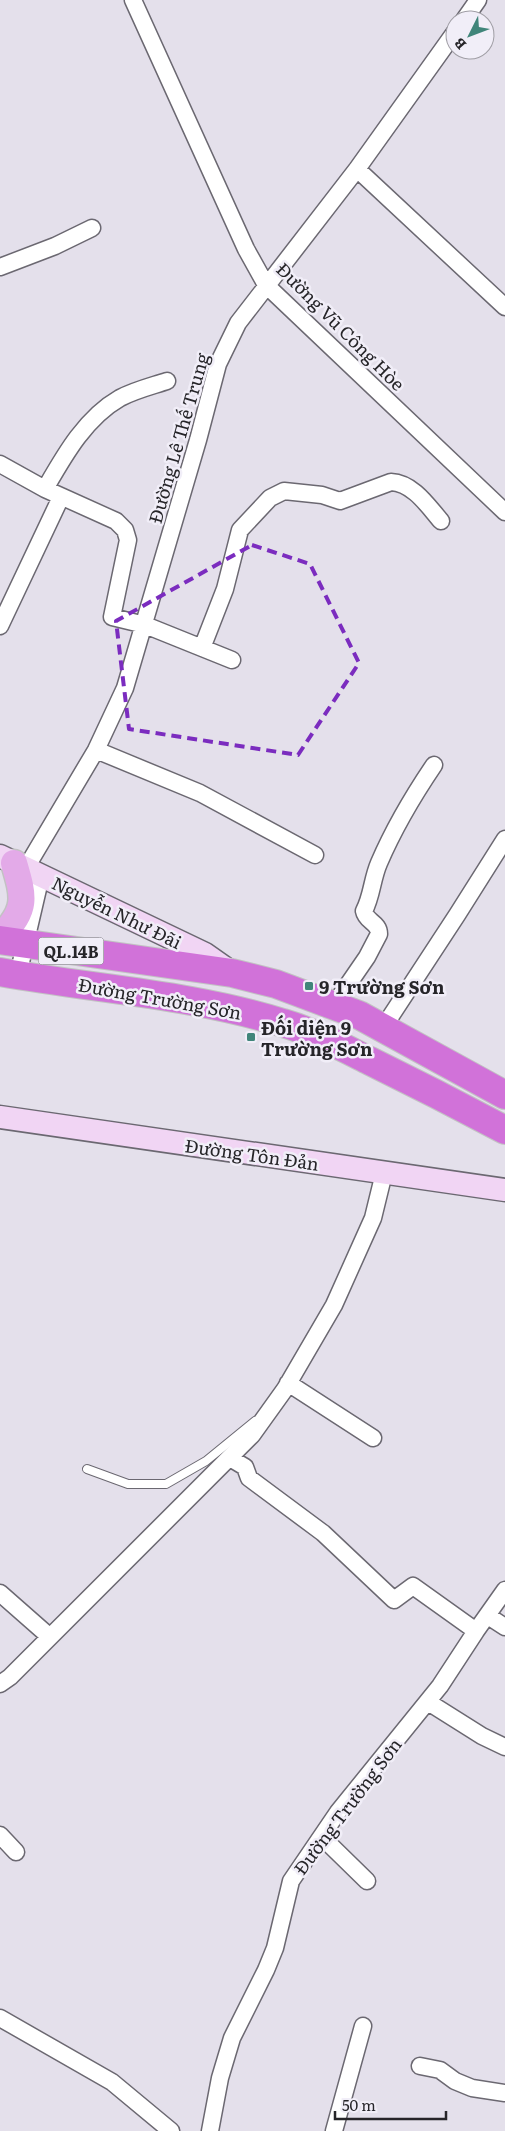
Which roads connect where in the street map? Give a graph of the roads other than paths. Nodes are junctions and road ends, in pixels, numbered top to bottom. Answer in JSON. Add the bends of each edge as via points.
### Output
{"nodes":[{"id":1,"x":134,"y":0,"type":"edge"},
{"id":2,"x":445,"y":46,"type":"edge"},
{"id":3,"x":357,"y":169,"type":"junction"},
{"id":4,"x":92,"y":228,"type":"dead end"},
{"id":5,"x":0,"y":267,"type":"edge"},
{"id":6,"x":266,"y":285,"type":"junction"},
{"id":7,"x":505,"y":307,"type":"edge"},
{"id":8,"x":167,"y":381,"type":"dead end"},
{"id":9,"x":0,"y":464,"type":"edge"},
{"id":10,"x":44,"y":490,"type":"junction"},
{"id":11,"x":60,"y":497,"type":"junction"},
{"id":12,"x":505,"y":512,"type":"edge"},
{"id":13,"x":441,"y":521,"type":"dead end"},
{"id":14,"x":145,"y":625,"type":"junction"},
{"id":15,"x":0,"y":626,"type":"edge"},
{"id":16,"x":202,"y":648,"type":"junction"},
{"id":17,"x":232,"y":660,"type":"dead end"},
{"id":18,"x":96,"y":750,"type":"junction"},
{"id":19,"x":434,"y":764,"type":"dead end"},
{"id":20,"x":505,"y":839,"type":"edge"},
{"id":21,"x":315,"y":855,"type":"dead end"},
{"id":22,"x":20,"y":866,"type":"edge"},
{"id":23,"x":9,"y":940,"type":"edge"},
{"id":24,"x":232,"y":972,"type":"junction"},
{"id":25,"x":9,"y":974,"type":"edge"},
{"id":26,"x":334,"y":1005,"type":"junction"},
{"id":27,"x":383,"y":1028,"type":"junction"},
{"id":28,"x":505,"y":1095,"type":"edge"},
{"id":29,"x":0,"y":1117,"type":"edge"},
{"id":30,"x":505,"y":1130,"type":"edge"},
{"id":31,"x":384,"y":1173,"type":"junction"},
{"id":32,"x":505,"y":1190,"type":"edge"},
{"id":33,"x":288,"y":1383,"type":"junction"},
{"id":34,"x":271,"y":1409,"type":"junction"},
{"id":35,"x":373,"y":1438,"type":"dead end"},
{"id":36,"x":230,"y":1458,"type":"junction"},
{"id":37,"x":86,"y":1469,"type":"dead end"},
{"id":38,"x":505,"y":1590,"type":"edge"},
{"id":39,"x":0,"y":1594,"type":"edge"},
{"id":40,"x":488,"y":1616,"type":"junction"},
{"id":41,"x":505,"y":1627,"type":"edge"},
{"id":42,"x":476,"y":1631,"type":"junction"},
{"id":43,"x":50,"y":1637,"type":"junction"},
{"id":44,"x":0,"y":1684,"type":"edge"},
{"id":45,"x":428,"y":1702,"type":"junction"},
{"id":46,"x":505,"y":1747,"type":"edge"},
{"id":47,"x":0,"y":1835,"type":"edge"},
{"id":48,"x":322,"y":1837,"type":"junction"},
{"id":49,"x":16,"y":1852,"type":"dead end"},
{"id":50,"x":368,"y":1881,"type":"dead end"},
{"id":51,"x":0,"y":2018,"type":"edge"},
{"id":52,"x":363,"y":2026,"type":"dead end"},
{"id":53,"x":420,"y":2066,"type":"dead end"},
{"id":54,"x":505,"y":2093,"type":"edge"},
{"id":55,"x":171,"y":2131,"type":"edge"},
{"id":56,"x":210,"y":2131,"type":"edge"},
{"id":57,"x":334,"y":2131,"type":"edge"}],
"edges":[{"from":1,"to":6,"type":"street","name":"Đường Vũ Công Hòe","via":[[246,249]]},
{"from":2,"to":3,"type":"street","name":"Đường Lê Thế Trung"},
{"from":3,"to":6,"type":"street","name":"Đường Lê Thế Trung"},
{"from":3,"to":7,"type":"street"},
{"from":4,"to":5,"type":"street"},
{"from":6,"to":12,"type":"street","name":"Đường Vũ Công Hòe"},
{"from":6,"to":14,"type":"street","name":"Đường Lê Thế Trung","via":[[238,323],[218,364]]},
{"from":8,"to":10,"type":"street","via":[[122,398],[94,418],[68,450]]},
{"from":9,"to":10,"type":"street"},
{"from":10,"to":11,"type":"street"},
{"from":11,"to":14,"type":"street","via":[[116,521],[125,530],[128,540],[112,617]]},
{"from":11,"to":15,"type":"street"},
{"from":13,"to":16,"type":"street","via":[[411,489],[396,482],[340,500],[293,492],[275,494],[240,530],[225,589]]},
{"from":14,"to":16,"type":"street"},
{"from":14,"to":18,"type":"street","name":"Đường Lê Thế Trung","via":[[125,688]]},
{"from":16,"to":17,"type":"street"},
{"from":18,"to":21,"type":"street","via":[[200,793]]},
{"from":18,"to":22,"type":"street","name":"Đường Lê Thế Trung"},
{"from":19,"to":26,"type":"street","via":[[407,806],[378,866],[364,912],[379,934]]},
{"from":20,"to":27,"type":"street"},
{"from":22,"to":23,"type":"main road","via":[[22,904]]},
{"from":22,"to":24,"type":"street","name":"Nguyễn Như Đãi","via":[[205,954]]},
{"from":23,"to":24,"type":"highway","name":"Đường Trường Sơn","number":"QL.14B"},
{"from":23,"to":25,"type":"street"},
{"from":24,"to":26,"type":"highway","name":"Đường Trường Sơn","number":"QL.14B"},
{"from":25,"to":30,"type":"highway","name":"Đường Trường Sơn","number":"QL.14B","via":[[148,993],[286,1023],[332,1042]]},
{"from":26,"to":27,"type":"highway","name":"Đường Trường Sơn","number":"QL.14B"},
{"from":27,"to":28,"type":"highway","name":"Đường Trường Sơn","number":"QL.14B"},
{"from":29,"to":31,"type":"street","name":"Đường Tôn Đản"},
{"from":31,"to":32,"type":"street","name":"Đường Tôn Đản"},
{"from":31,"to":33,"type":"street","via":[[373,1218],[334,1305]]},
{"from":33,"to":34,"type":"street"},
{"from":33,"to":35,"type":"street"},
{"from":34,"to":36,"type":"street"},
{"from":34,"to":37,"type":"lane","via":[[206,1461],[166,1484],[128,1484]]},
{"from":36,"to":42,"type":"street","via":[[245,1467],[249,1478],[323,1533],[394,1600],[413,1586]]},
{"from":36,"to":43,"type":"street"},
{"from":38,"to":40,"type":"street","name":"Đường Trường Sơn"},
{"from":39,"to":43,"type":"street"},
{"from":40,"to":41,"type":"street"},
{"from":40,"to":42,"type":"street","name":"Đường Trường Sơn"},
{"from":42,"to":45,"type":"street","name":"Đường Trường Sơn"},
{"from":43,"to":44,"type":"street"},
{"from":45,"to":46,"type":"street"},
{"from":45,"to":48,"type":"street","name":"Đường Trường Sơn","via":[[338,1812]]},
{"from":47,"to":49,"type":"street"},
{"from":48,"to":50,"type":"street"},
{"from":48,"to":56,"type":"street","name":"Đường Trường Sơn","via":[[291,1881],[275,1948],[232,2038]]},
{"from":51,"to":55,"type":"street","via":[[112,2082]]},
{"from":52,"to":57,"type":"street"},
{"from":53,"to":54,"type":"street","via":[[440,2070],[467,2086]]}]}
